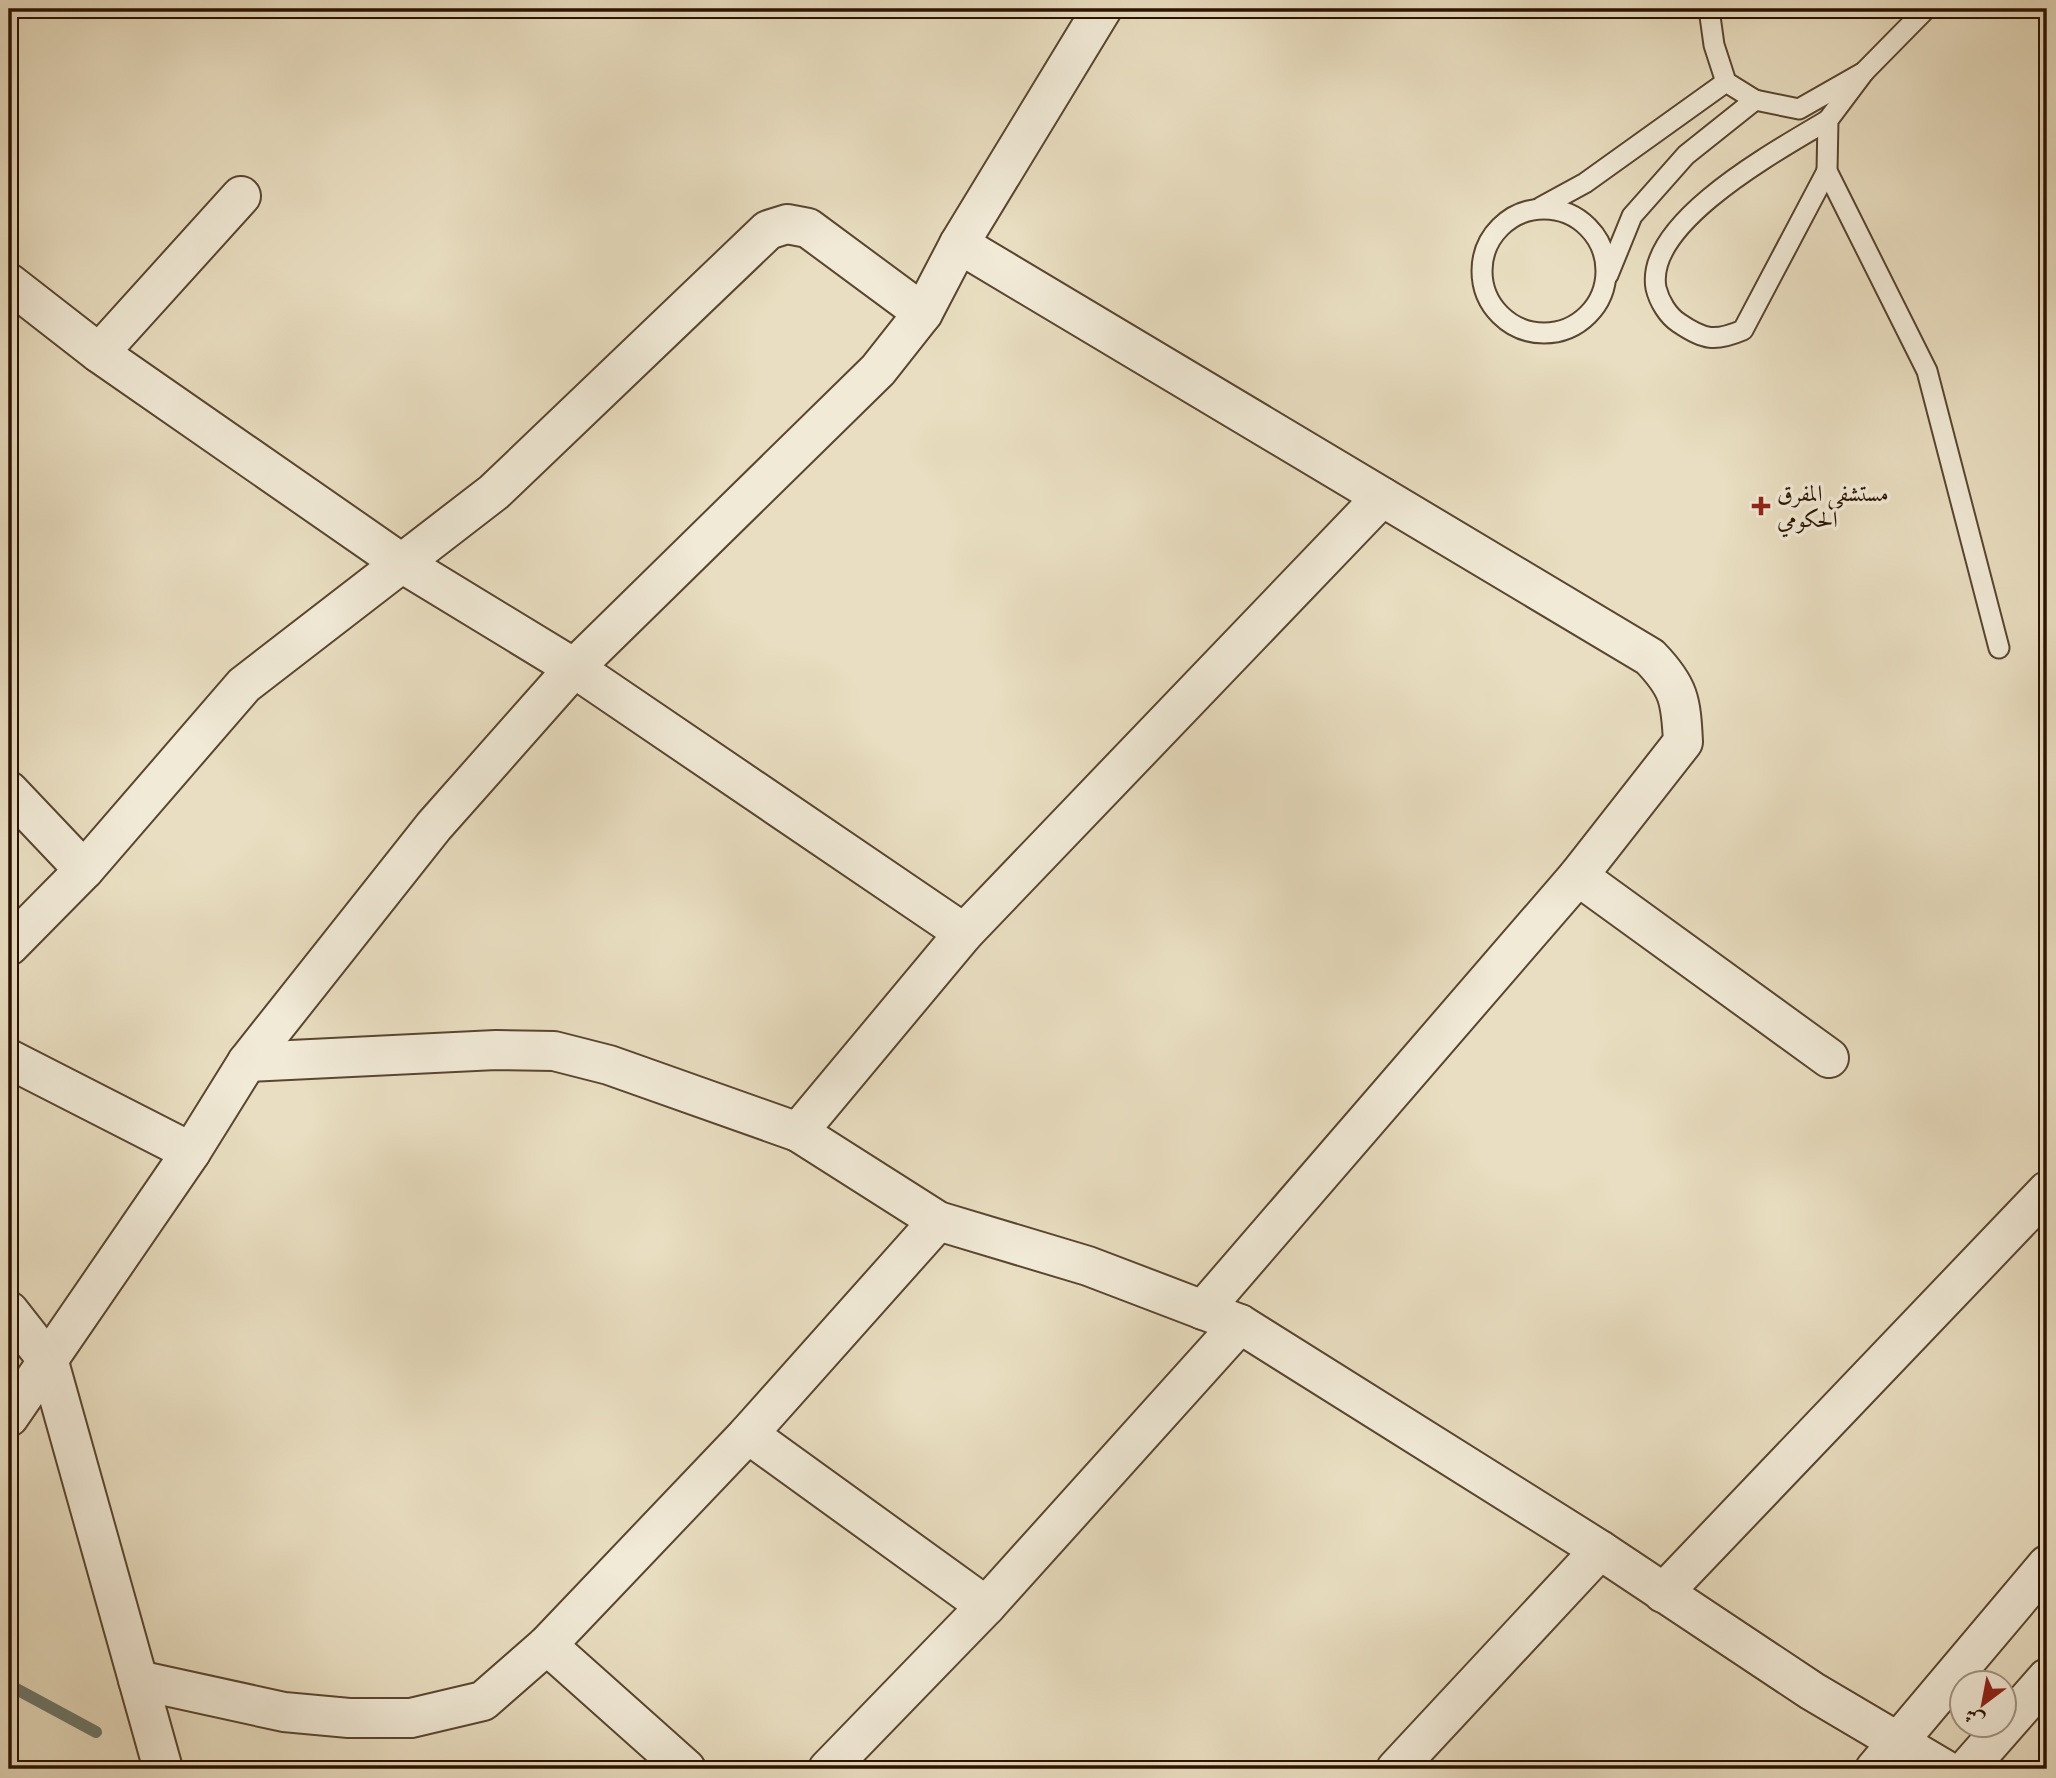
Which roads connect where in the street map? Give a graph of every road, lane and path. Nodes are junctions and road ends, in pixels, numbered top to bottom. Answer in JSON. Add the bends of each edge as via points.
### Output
{"nodes":[{"id":1,"x":1102,"y":9,"type":"edge"},
{"id":2,"x":1709,"y":9,"type":"edge"},
{"id":3,"x":1926,"y":9,"type":"edge"},
{"id":4,"x":1864,"y":72,"type":"junction"},
{"id":5,"x":1726,"y":82,"type":"junction"},
{"id":6,"x":1755,"y":100,"type":"junction"},
{"id":7,"x":1828,"y":120,"type":"junction"},
{"id":8,"x":1828,"y":170,"type":"junction"},
{"id":9,"x":241,"y":196,"type":"dead end"},
{"id":10,"x":1541,"y":207,"type":"junction"},
{"id":11,"x":959,"y":244,"type":"junction"},
{"id":12,"x":1607,"y":279,"type":"junction"},
{"id":13,"x":9,"y":283,"type":"edge"},
{"id":14,"x":923,"y":313,"type":"junction"},
{"id":15,"x":99,"y":353,"type":"junction"},
{"id":16,"x":1382,"y":496,"type":"junction"},
{"id":17,"x":400,"y":562,"type":"junction"},
{"id":18,"x":1999,"y":648,"type":"dead end"},
{"id":19,"x":574,"y":668,"type":"junction"},
{"id":20,"x":9,"y":792,"type":"edge"},
{"id":21,"x":84,"y":870,"type":"junction"},
{"id":22,"x":1578,"y":876,"type":"junction"},
{"id":23,"x":964,"y":933,"type":"junction"},
{"id":24,"x":9,"y":946,"type":"edge"},
{"id":25,"x":1829,"y":1058,"type":"dead end"},
{"id":26,"x":9,"y":1059,"type":"edge"},
{"id":27,"x":247,"y":1062,"type":"junction"},
{"id":28,"x":797,"y":1132,"type":"junction"},
{"id":29,"x":191,"y":1152,"type":"junction"},
{"id":30,"x":2047,"y":1191,"type":"edge"},
{"id":31,"x":938,"y":1221,"type":"junction"},
{"id":32,"x":1203,"y":1310,"type":"junction"},
{"id":33,"x":9,"y":1311,"type":"edge"},
{"id":34,"x":1240,"y":1324,"type":"junction"},
{"id":35,"x":49,"y":1362,"type":"junction"},
{"id":36,"x":9,"y":1417,"type":"edge"},
{"id":37,"x":748,"y":1434,"type":"junction"},
{"id":38,"x":1600,"y":1550,"type":"junction"},
{"id":39,"x":2047,"y":1565,"type":"edge"},
{"id":40,"x":1663,"y":1592,"type":"junction"},
{"id":41,"x":986,"y":1606,"type":"junction"},
{"id":42,"x":547,"y":1645,"type":"junction"},
{"id":43,"x":2047,"y":1678,"type":"edge"},
{"id":44,"x":138,"y":1680,"type":"junction"},
{"id":45,"x":1887,"y":1755,"type":"edge"},
{"id":46,"x":163,"y":1769,"type":"edge"},
{"id":47,"x":686,"y":1769,"type":"edge"},
{"id":48,"x":828,"y":1769,"type":"edge"},
{"id":49,"x":1396,"y":1769,"type":"edge"},
{"id":50,"x":1944,"y":1769,"type":"edge"},
{"id":51,"x":1967,"y":1769,"type":"edge"}],
"edges":[{"from":1,"to":11,"type":"street"},
{"from":2,"to":5,"type":"lane"},
{"from":3,"to":4,"type":"lane"},
{"from":4,"to":6,"type":"lane","via":[[1799,109]]},
{"from":4,"to":7,"type":"lane"},
{"from":5,"to":6,"type":"lane"},
{"from":5,"to":10,"type":"lane","via":[[1585,183]]},
{"from":6,"to":12,"type":"lane","via":[[1686,155],[1632,216]]},
{"from":7,"to":8,"type":"lane"},
{"from":7,"to":8,"type":"lane","via":[[1752,165],[1668,241],[1654,276],[1658,299],[1674,320],[1696,335],[1720,340],[1743,330]]},
{"from":8,"to":18,"type":"lane","via":[[1927,371]]},
{"from":9,"to":15,"type":"street"},
{"from":10,"to":12,"type":"lane","via":[[1570,214],[1588,226],[1606,257]]},
{"from":10,"to":12,"type":"lane","via":[[1519,213],[1501,225],[1484,252],[1481,274],[1486,295],[1498,314],[1531,332],[1568,329],[1587,317],[1600,300]]},
{"from":11,"to":14,"type":"street"},
{"from":11,"to":16,"type":"street"},
{"from":13,"to":15,"type":"street"},
{"from":14,"to":17,"type":"street","via":[[808,228],[787,224],[768,230],[494,492]]},
{"from":14,"to":19,"type":"street","via":[[878,370]]},
{"from":15,"to":17,"type":"street"},
{"from":16,"to":22,"type":"street","via":[[1650,657],[1672,680],[1682,711],[1684,742]]},
{"from":16,"to":23,"type":"street"},
{"from":17,"to":19,"type":"street"},
{"from":17,"to":21,"type":"street","via":[[244,685]]},
{"from":19,"to":23,"type":"street"},
{"from":19,"to":27,"type":"street","via":[[434,826]]},
{"from":20,"to":21,"type":"street"},
{"from":21,"to":24,"type":"street"},
{"from":22,"to":25,"type":"street"},
{"from":22,"to":32,"type":"street"},
{"from":23,"to":28,"type":"street"},
{"from":26,"to":29,"type":"street"},
{"from":27,"to":28,"type":"street","via":[[554,1051],[609,1065]]},
{"from":27,"to":29,"type":"street"},
{"from":28,"to":31,"type":"street"},
{"from":29,"to":35,"type":"street"},
{"from":30,"to":40,"type":"street"},
{"from":31,"to":32,"type":"street","via":[[1088,1266]]},
{"from":31,"to":37,"type":"street"},
{"from":32,"to":34,"type":"street"},
{"from":33,"to":35,"type":"street"},
{"from":34,"to":38,"type":"street"},
{"from":34,"to":41,"type":"street"},
{"from":35,"to":36,"type":"street"},
{"from":35,"to":44,"type":"street"},
{"from":37,"to":41,"type":"street"},
{"from":37,"to":42,"type":"street"},
{"from":38,"to":40,"type":"street"},
{"from":38,"to":49,"type":"street"},
{"from":39,"to":45,"type":"street"},
{"from":40,"to":45,"type":"street","via":[[1812,1690]]},
{"from":41,"to":48,"type":"street"},
{"from":42,"to":44,"type":"street","via":[[483,1700],[411,1718],[284,1712]]},
{"from":42,"to":47,"type":"street"},
{"from":43,"to":51,"type":"street"},
{"from":44,"to":46,"type":"street"},
{"from":45,"to":50,"type":"street"}]}
